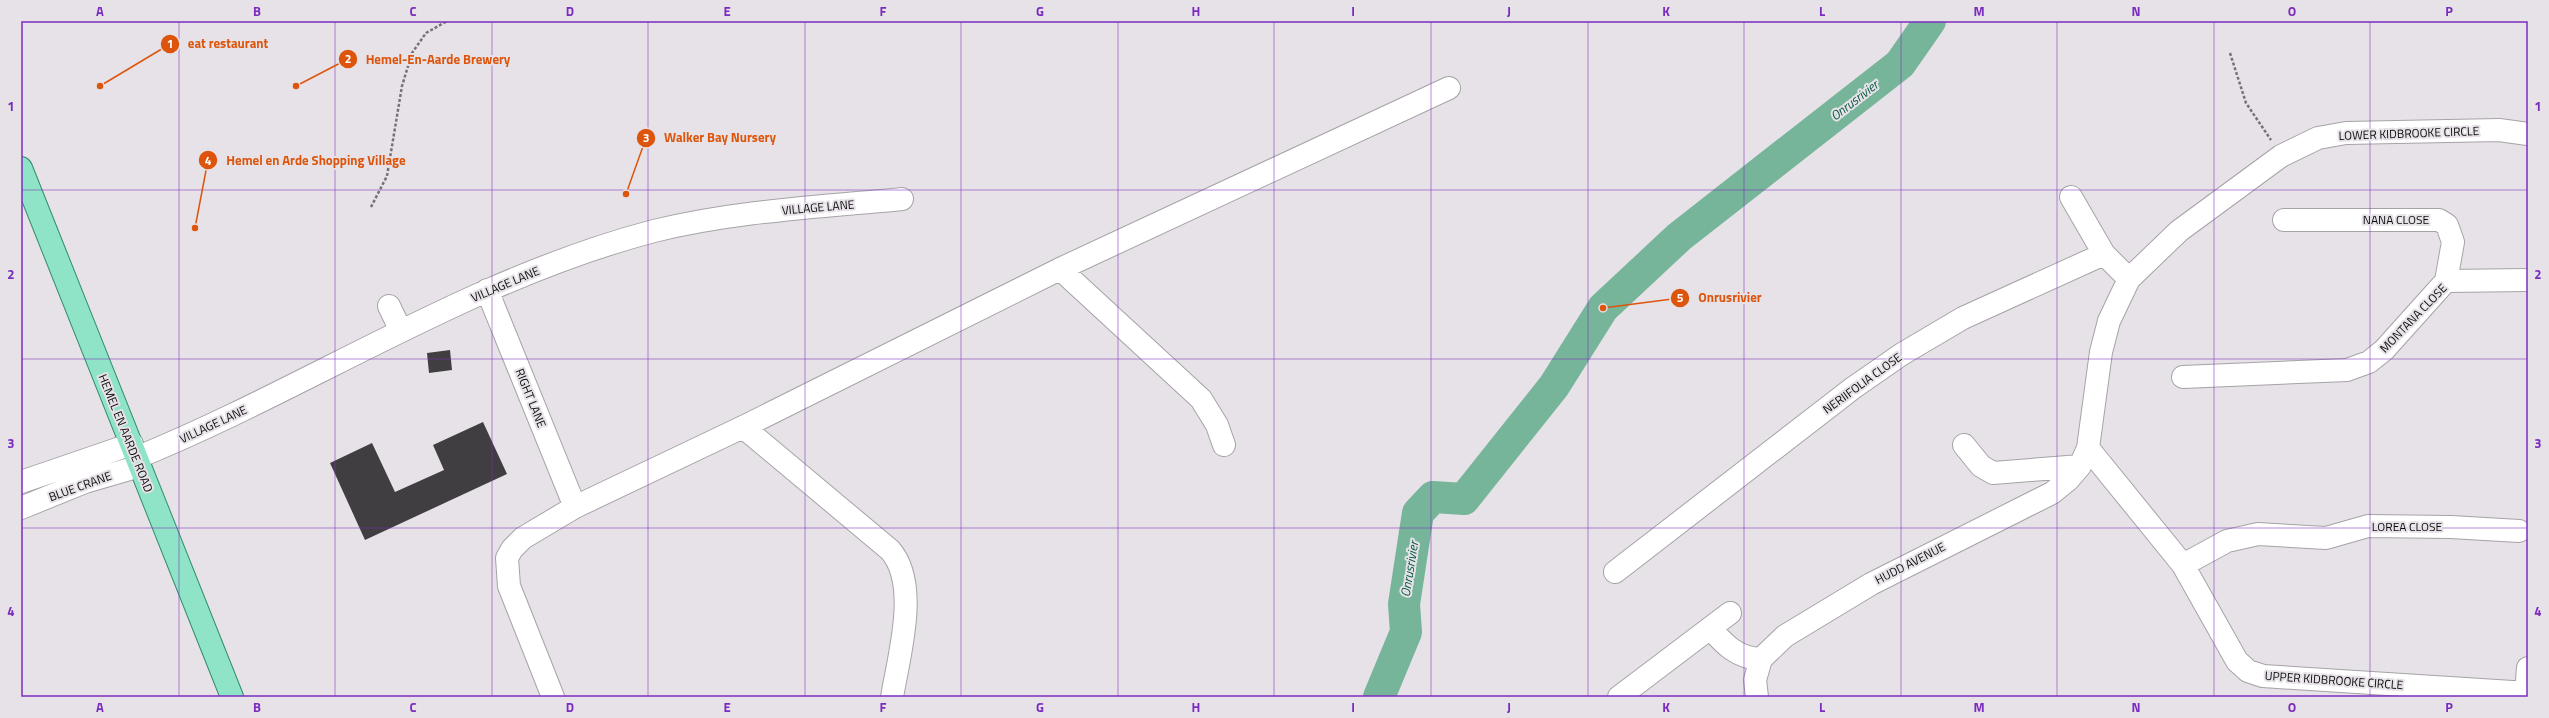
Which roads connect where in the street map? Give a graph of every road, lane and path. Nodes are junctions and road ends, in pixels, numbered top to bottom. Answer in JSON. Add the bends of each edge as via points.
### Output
{"nodes":[{"id":1,"x":447,"y":21,"type":"edge"},
{"id":2,"x":2230,"y":53,"type":"dead end"},
{"id":3,"x":1449,"y":88,"type":"dead end"},
{"id":4,"x":2528,"y":134,"type":"edge"},
{"id":5,"x":2281,"y":156,"type":"junction"},
{"id":6,"x":21,"y":168,"type":"edge"},
{"id":7,"x":2071,"y":197,"type":"dead end"},
{"id":8,"x":902,"y":200,"type":"dead end"},
{"id":9,"x":371,"y":207,"type":"dead end"},
{"id":10,"x":2284,"y":220,"type":"dead end"},
{"id":11,"x":2104,"y":254,"type":"junction"},
{"id":12,"x":1060,"y":269,"type":"junction"},
{"id":13,"x":2129,"y":279,"type":"junction"},
{"id":14,"x":2528,"y":280,"type":"edge"},
{"id":15,"x":2446,"y":281,"type":"junction"},
{"id":16,"x":487,"y":290,"type":"junction"},
{"id":17,"x":389,"y":306,"type":"dead end"},
{"id":18,"x":401,"y":331,"type":"junction"},
{"id":19,"x":2183,"y":377,"type":"dead end"},
{"id":20,"x":743,"y":427,"type":"junction"},
{"id":21,"x":1224,"y":445,"type":"dead end"},
{"id":22,"x":1964,"y":445,"type":"dead end"},
{"id":23,"x":136,"y":456,"type":"junction"},
{"id":24,"x":2084,"y":457,"type":"junction"},
{"id":25,"x":45,"y":474,"type":"junction"},
{"id":26,"x":21,"y":482,"type":"edge"},
{"id":27,"x":52,"y":495,"type":"junction"},
{"id":28,"x":575,"y":507,"type":"junction"},
{"id":29,"x":21,"y":508,"type":"edge"},
{"id":30,"x":2519,"y":531,"type":"dead end"},
{"id":31,"x":2184,"y":565,"type":"junction"},
{"id":32,"x":1615,"y":572,"type":"dead end"},
{"id":33,"x":1730,"y":613,"type":"dead end"},
{"id":34,"x":1710,"y":628,"type":"junction"},
{"id":35,"x":1761,"y":659,"type":"junction"},
{"id":36,"x":2528,"y":668,"type":"edge"},
{"id":37,"x":2527,"y":693,"type":"edge"},
{"id":38,"x":232,"y":697,"type":"edge"},
{"id":39,"x":553,"y":697,"type":"edge"},
{"id":40,"x":892,"y":697,"type":"edge"},
{"id":41,"x":1619,"y":697,"type":"edge"},
{"id":42,"x":1757,"y":697,"type":"edge"}],
"edges":[{"from":1,"to":9,"type":"path","via":[[426,33],[412,54],[402,86],[387,176]]},
{"from":2,"to":5,"type":"path","via":[[2246,103]]},
{"from":3,"to":12,"type":"street"},
{"from":4,"to":5,"type":"street","name":"LOWER KIDBROOKE CIRCLE","via":[[2499,130],[2346,134],[2318,138]]},
{"from":5,"to":13,"type":"street","name":"LOWER KIDBROOKE CIRCLE","via":[[2179,231]]},
{"from":6,"to":23,"type":"main road","name":"HEMEL EN AARDE ROAD"},
{"from":7,"to":11,"type":"street"},
{"from":8,"to":16,"type":"street","name":"VILLAGE LANE","via":[[704,220],[652,232],[538,269]]},
{"from":10,"to":15,"type":"street","name":"NANA CLOSE","via":[[2439,220],[2447,225],[2453,242]]},
{"from":11,"to":13,"type":"street"},
{"from":11,"to":32,"type":"street","name":"NERIIFOLIA CLOSE","via":[[1963,318],[1902,354],[1846,392]]},
{"from":12,"to":20,"type":"street"},
{"from":12,"to":21,"type":"street","via":[[1201,399],[1217,425]]},
{"from":13,"to":24,"type":"street","name":"LOWER KIDBROOKE CIRCLE","via":[[2109,320],[2101,352]]},
{"from":14,"to":15,"type":"street","name":"MONTANA CLOSE"},
{"from":15,"to":19,"type":"street","name":"MONTANA CLOSE","via":[[2384,350],[2369,362],[2347,370]]},
{"from":16,"to":18,"type":"street","name":"VILLAGE LANE"},
{"from":16,"to":28,"type":"street","name":"RIGHT LANE"},
{"from":17,"to":18,"type":"street"},
{"from":18,"to":23,"type":"street","name":"VILLAGE LANE","via":[[213,425]]},
{"from":20,"to":28,"type":"street"},
{"from":20,"to":40,"type":"street","via":[[890,550],[898,560],[905,580],[905,610]]},
{"from":22,"to":24,"type":"street","via":[[1981,466],[1993,473]]},
{"from":23,"to":25,"type":"street","name":"BLUE CRANE"},
{"from":23,"to":27,"type":"street","name":"BLUE CRANE","via":[[85,482]]},
{"from":23,"to":38,"type":"main road","name":"HEMEL EN AARDE ROAD"},
{"from":24,"to":31,"type":"street","name":"UPPER KIDBROOKE CIRCLE"},
{"from":24,"to":35,"type":"street","name":"HUDD AVENUE","via":[[2068,480],[2052,493],[1871,584],[1785,636]]},
{"from":25,"to":26,"type":"street","name":"BLUE CRANE"},
{"from":25,"to":27,"type":"street"},
{"from":27,"to":29,"type":"street","name":"BLUE CRANE"},
{"from":28,"to":39,"type":"street","via":[[523,538],[507,558],[506,569],[511,594]]},
{"from":30,"to":31,"type":"street","name":"LOREA CLOSE","via":[[2376,526],[2350,530],[2326,538],[2258,534],[2227,541]]},
{"from":31,"to":37,"type":"street","name":"UPPER KIDBROOKE CIRCLE","via":[[2237,661],[2248,671],[2263,676]]},
{"from":33,"to":34,"type":"street"},
{"from":34,"to":35,"type":"street","via":[[1736,653],[1750,659]]},
{"from":34,"to":41,"type":"street"},
{"from":35,"to":42,"type":"street","via":[[1755,680]]},
{"from":36,"to":37,"type":"street"}]}
